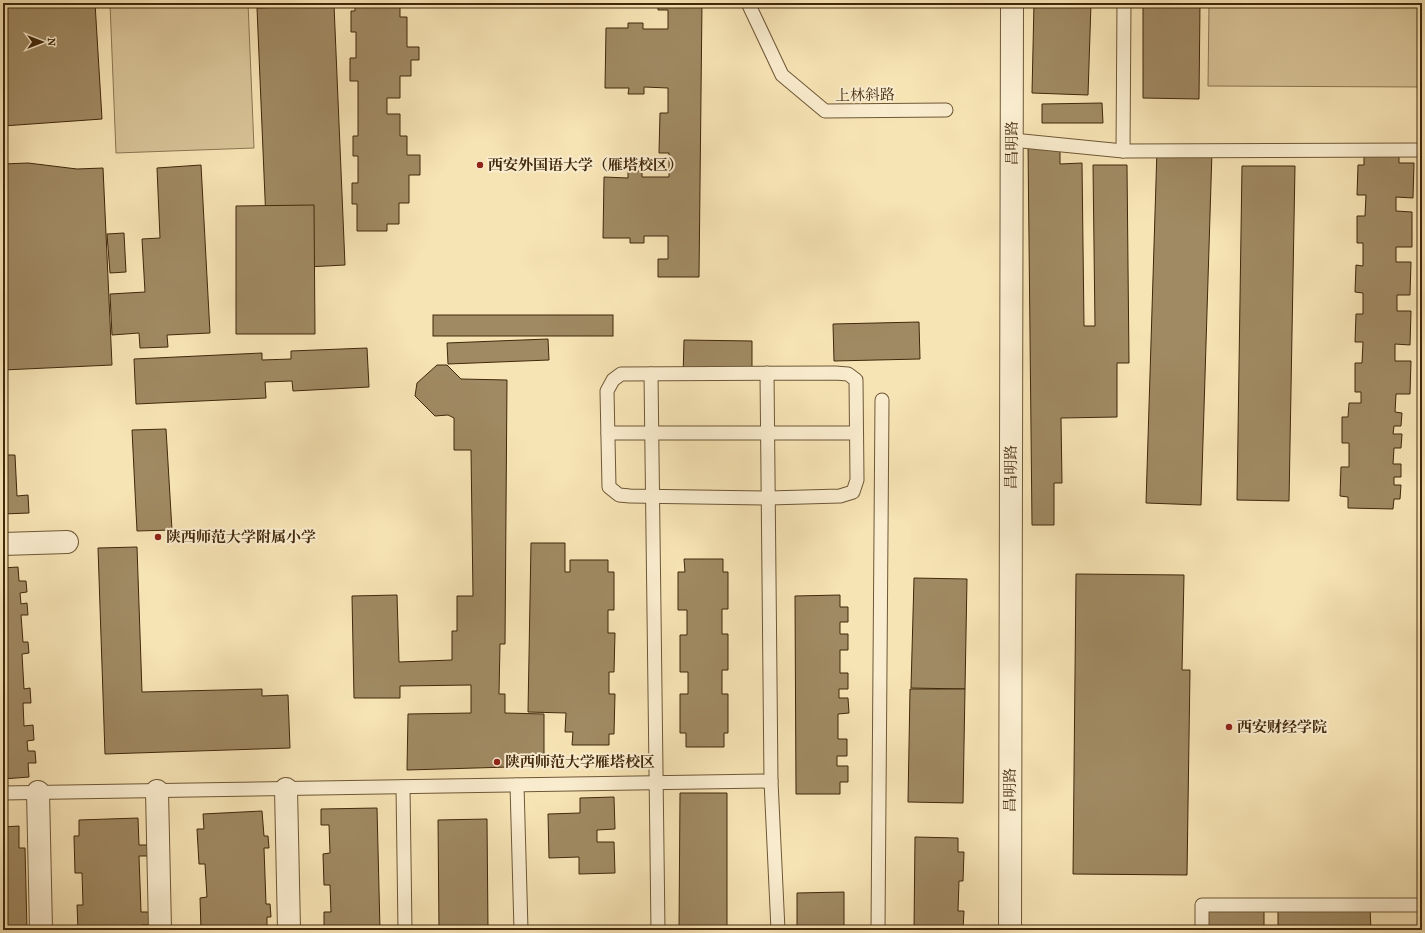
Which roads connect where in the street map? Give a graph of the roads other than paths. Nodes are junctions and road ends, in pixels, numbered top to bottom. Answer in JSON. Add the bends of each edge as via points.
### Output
{"nodes":[{"id":1,"x":748,"y":3,"type":"edge"},
{"id":2,"x":1012,"y":3,"type":"edge"},
{"id":3,"x":1124,"y":3,"type":"edge"},
{"id":4,"x":946,"y":110,"type":"dead end"},
{"id":5,"x":1012,"y":140,"type":"junction"},
{"id":6,"x":1422,"y":150,"type":"edge"},
{"id":7,"x":1123,"y":151,"type":"junction"},
{"id":8,"x":767,"y":373,"type":"junction"},
{"id":9,"x":651,"y":374,"type":"junction"},
{"id":10,"x":882,"y":400,"type":"dead end"},
{"id":11,"x":653,"y":432,"type":"junction"},
{"id":12,"x":608,"y":433,"type":"junction"},
{"id":13,"x":768,"y":433,"type":"junction"},
{"id":14,"x":856,"y":433,"type":"junction"},
{"id":15,"x":653,"y":496,"type":"junction"},
{"id":16,"x":769,"y":498,"type":"junction"},
{"id":17,"x":67,"y":542,"type":"dead end"},
{"id":18,"x":3,"y":544,"type":"edge"},
{"id":19,"x":772,"y":781,"type":"junction"},
{"id":20,"x":656,"y":783,"type":"junction"},
{"id":21,"x":517,"y":785,"type":"junction"},
{"id":22,"x":403,"y":787,"type":"junction"},
{"id":23,"x":286,"y":789,"type":"junction"},
{"id":24,"x":157,"y":790,"type":"junction"},
{"id":25,"x":38,"y":792,"type":"junction"},
{"id":26,"x":3,"y":793,"type":"edge"},
{"id":27,"x":1422,"y":905,"type":"edge"},
{"id":28,"x":41,"y":930,"type":"edge"},
{"id":29,"x":160,"y":930,"type":"edge"},
{"id":30,"x":289,"y":930,"type":"edge"},
{"id":31,"x":405,"y":930,"type":"edge"},
{"id":32,"x":521,"y":930,"type":"edge"},
{"id":33,"x":658,"y":930,"type":"edge"},
{"id":34,"x":778,"y":930,"type":"edge"},
{"id":35,"x":878,"y":930,"type":"edge"},
{"id":36,"x":1010,"y":930,"type":"edge"},
{"id":37,"x":1202,"y":930,"type":"edge"}],
"edges":[{"from":1,"to":4,"type":"lane","name":"上林斜路","via":[[782,75],[825,111]]},
{"from":2,"to":5,"type":"street","name":"昌明路"},
{"from":3,"to":7,"type":"lane"},
{"from":5,"to":7,"type":"lane"},
{"from":5,"to":36,"type":"street","name":"昌明路"},
{"from":6,"to":7,"type":"lane"},
{"from":8,"to":9,"type":"lane"},
{"from":8,"to":13,"type":"lane"},
{"from":8,"to":14,"type":"lane","via":[[848,374],[856,380]]},
{"from":9,"to":11,"type":"lane"},
{"from":9,"to":12,"type":"lane","via":[[621,374],[613,380],[607,391]]},
{"from":10,"to":35,"type":"lane"},
{"from":11,"to":12,"type":"lane"},
{"from":11,"to":13,"type":"lane"},
{"from":11,"to":15,"type":"lane"},
{"from":12,"to":15,"type":"lane","via":[[609,487],[619,495]]},
{"from":13,"to":14,"type":"lane"},
{"from":13,"to":16,"type":"lane"},
{"from":14,"to":16,"type":"lane","via":[[857,480],[853,492],[840,496]]},
{"from":15,"to":16,"type":"lane"},
{"from":15,"to":20,"type":"lane"},
{"from":16,"to":19,"type":"lane"},
{"from":17,"to":18,"type":"street"},
{"from":19,"to":20,"type":"lane"},
{"from":19,"to":34,"type":"lane"},
{"from":20,"to":21,"type":"lane"},
{"from":20,"to":33,"type":"lane"},
{"from":21,"to":22,"type":"lane"},
{"from":21,"to":32,"type":"lane"},
{"from":22,"to":23,"type":"lane"},
{"from":22,"to":31,"type":"lane"},
{"from":23,"to":24,"type":"lane"},
{"from":23,"to":30,"type":"street"},
{"from":24,"to":25,"type":"lane"},
{"from":24,"to":29,"type":"street"},
{"from":25,"to":26,"type":"lane"},
{"from":25,"to":28,"type":"street"},
{"from":27,"to":37,"type":"lane","via":[[1202,905]]}]}
